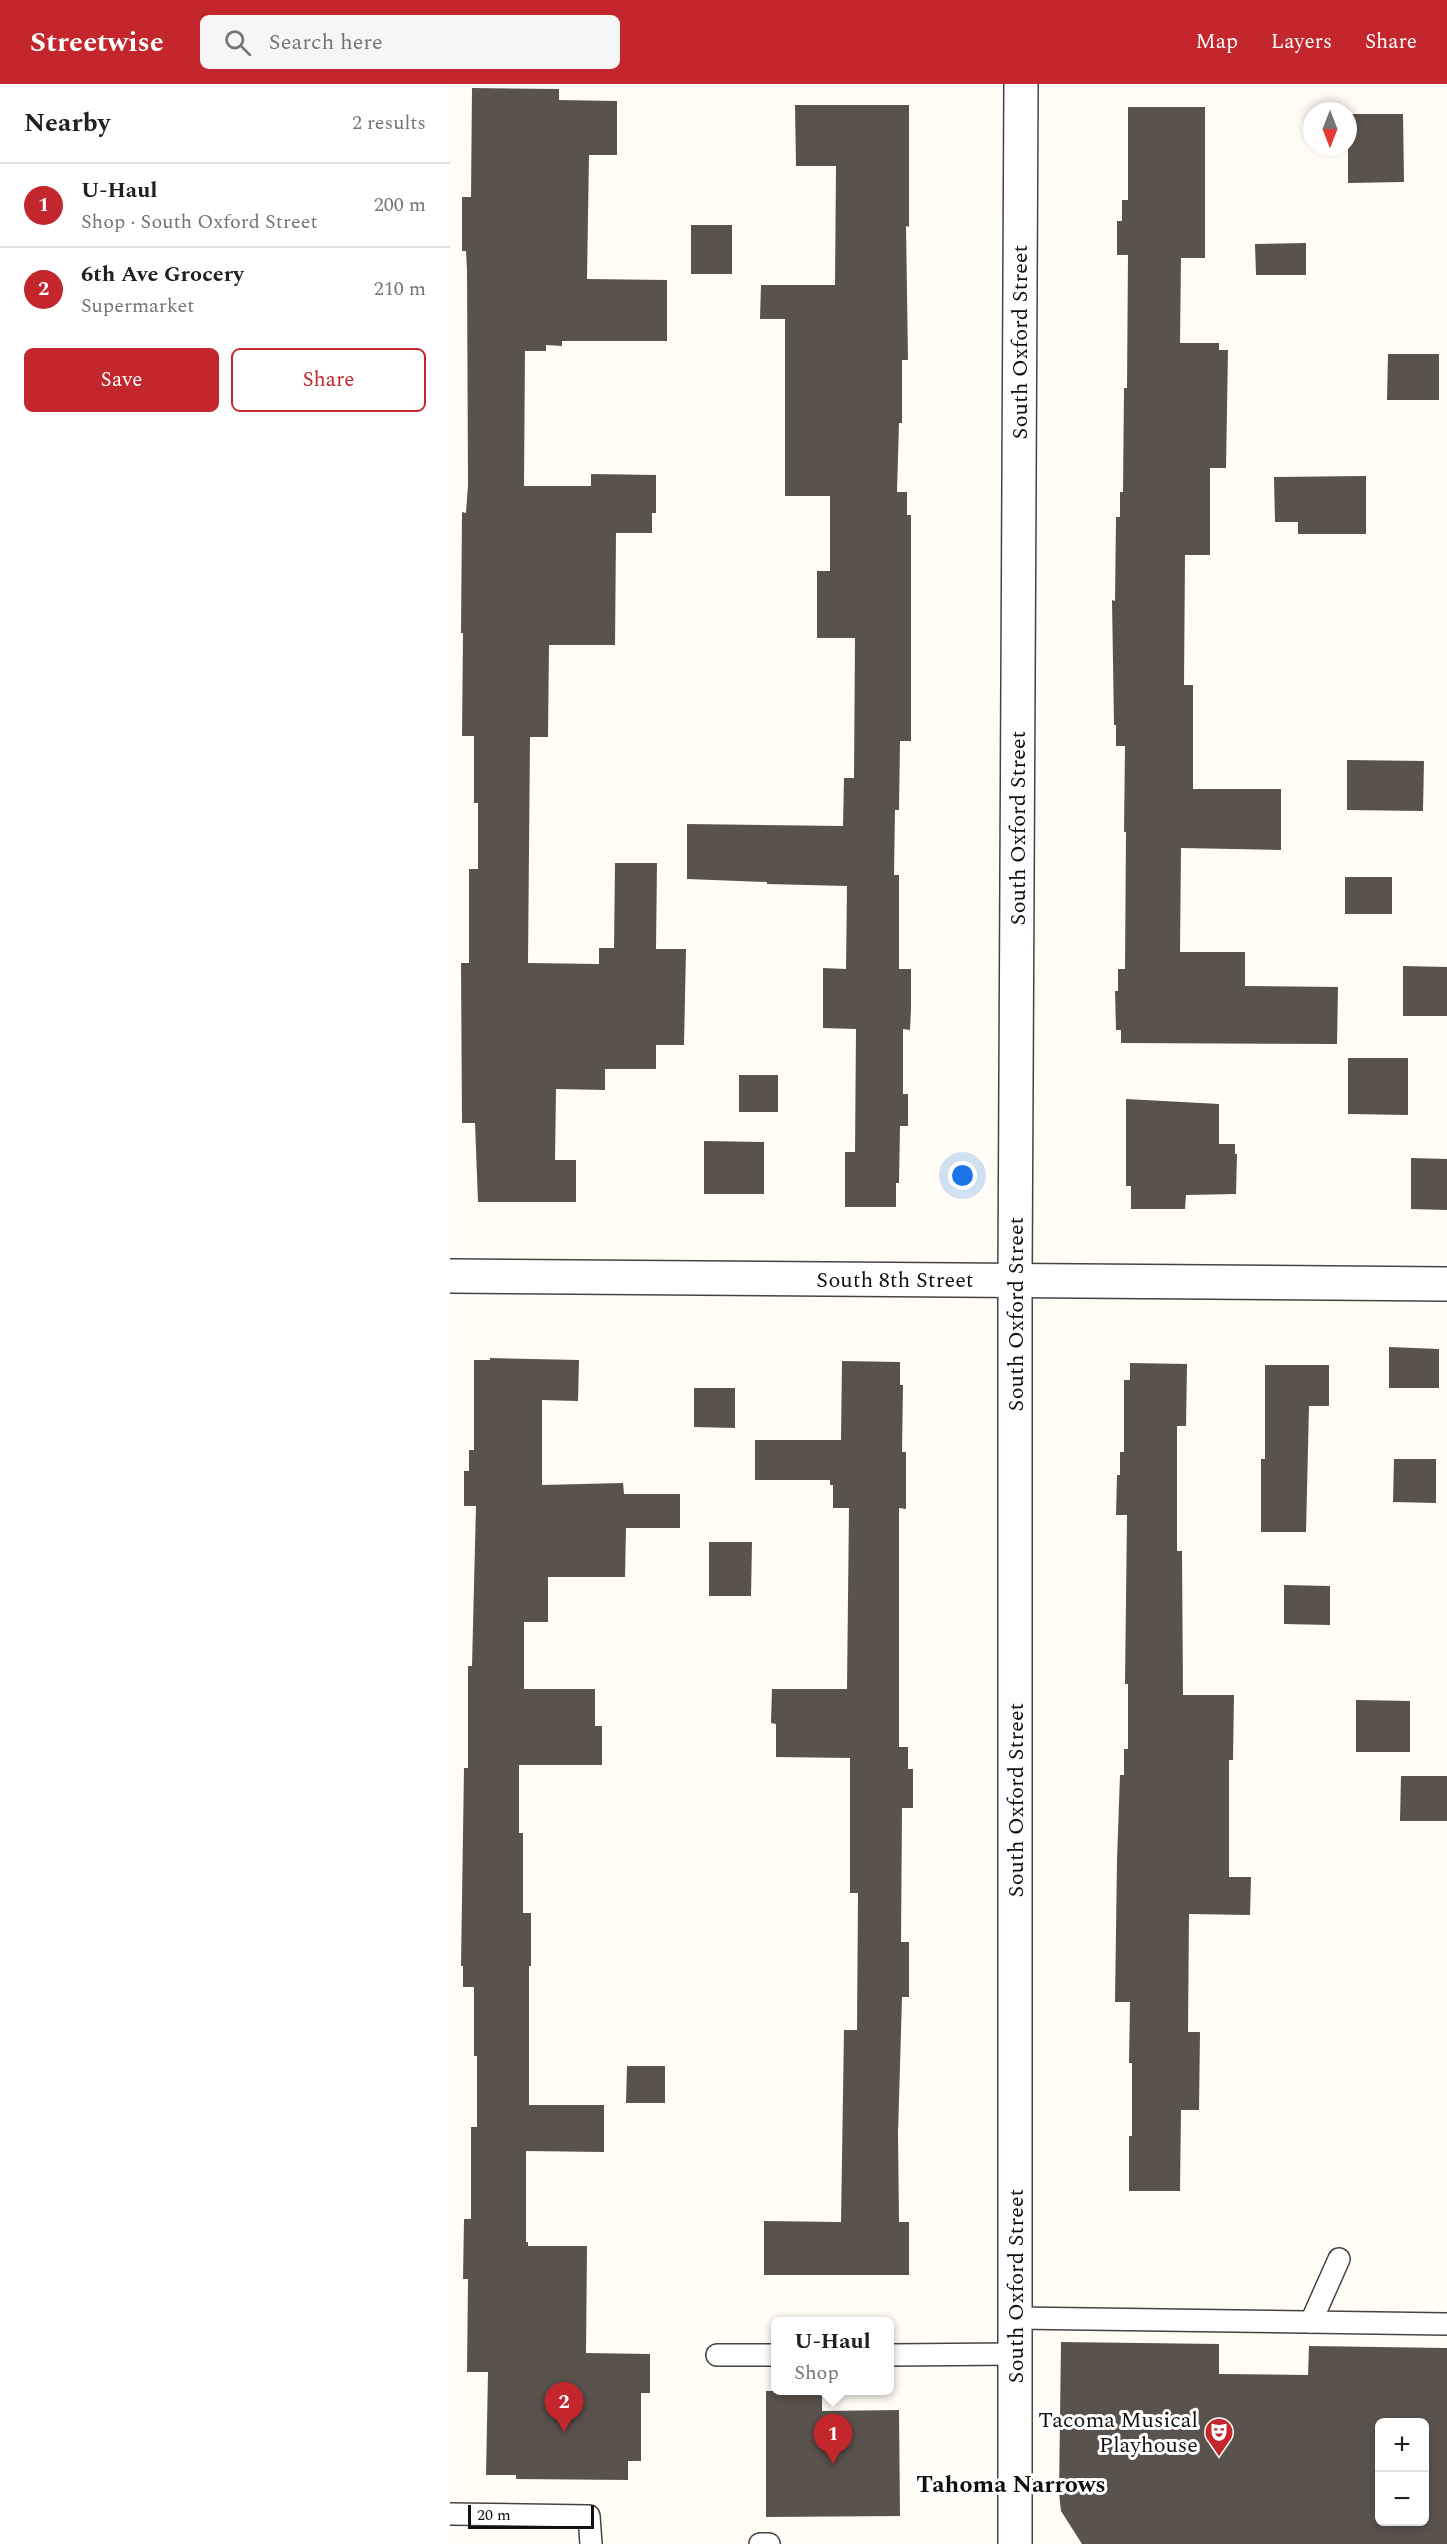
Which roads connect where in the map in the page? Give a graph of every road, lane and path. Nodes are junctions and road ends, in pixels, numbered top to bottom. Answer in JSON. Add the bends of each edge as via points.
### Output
{"nodes":[{"id":1,"x":1020,"y":84,"type":"edge"},
{"id":2,"x":450,"y":1276,"type":"edge"},
{"id":3,"x":1015,"y":1280,"type":"junction"},
{"id":4,"x":1447,"y":1284,"type":"edge"},
{"id":5,"x":1339,"y":2259,"type":"dead end"},
{"id":6,"x":1015,"y":2318,"type":"junction"},
{"id":7,"x":1311,"y":2322,"type":"junction"},
{"id":8,"x":1447,"y":2324,"type":"edge"},
{"id":9,"x":1015,"y":2354,"type":"junction"},
{"id":10,"x":717,"y":2355,"type":"dead end"},
{"id":11,"x":771,"y":2355,"type":"edge"},
{"id":12,"x":894,"y":2355,"type":"edge"},
{"id":13,"x":450,"y":2514,"type":"edge"},
{"id":14,"x":591,"y":2544,"type":"edge"},
{"id":15,"x":760,"y":2544,"type":"edge"},
{"id":16,"x":769,"y":2544,"type":"edge"},
{"id":17,"x":1015,"y":2544,"type":"edge"}],
"edges":[{"from":1,"to":3,"type":"street","name":"South Oxford Street"},
{"from":2,"to":3,"type":"street","name":"South 8th Street"},
{"from":3,"to":4,"type":"street","name":"South 8th Street"},
{"from":3,"to":6,"type":"street","name":"South Oxford Street"},
{"from":5,"to":7,"type":"lane"},
{"from":6,"to":7,"type":"lane"},
{"from":6,"to":9,"type":"street","name":"South Oxford Street"},
{"from":7,"to":8,"type":"lane"},
{"from":9,"to":12,"type":"lane"},
{"from":9,"to":17,"type":"street","name":"South Oxford Street"},
{"from":10,"to":11,"type":"lane"},
{"from":13,"to":14,"type":"lane","via":[[590,2516]]},
{"from":15,"to":16,"type":"lane"}]}
